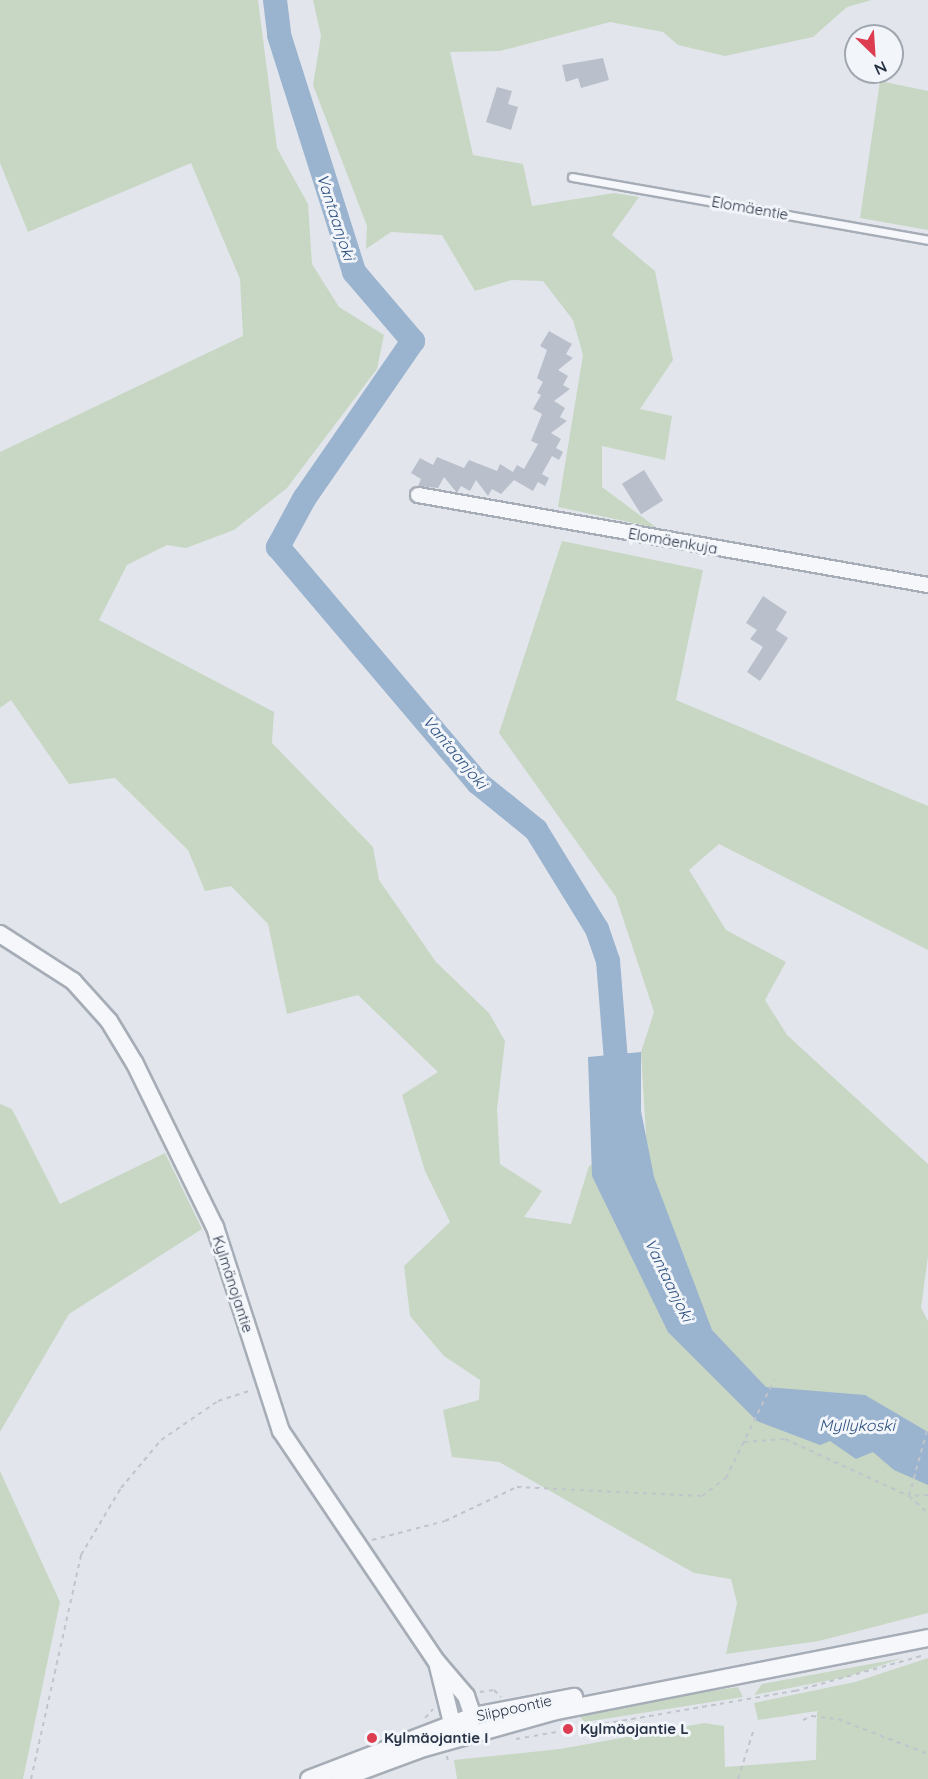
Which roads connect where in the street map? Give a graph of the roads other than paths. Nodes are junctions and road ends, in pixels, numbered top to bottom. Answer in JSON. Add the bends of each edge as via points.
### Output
{"nodes":[{"id":1,"x":572,"y":177,"type":"dead end"},
{"id":2,"x":928,"y":240,"type":"edge"},
{"id":3,"x":418,"y":495,"type":"dead end"},
{"id":4,"x":928,"y":585,"type":"edge"},
{"id":5,"x":0,"y":934,"type":"edge"},
{"id":6,"x":928,"y":1638,"type":"edge"},
{"id":7,"x":436,"y":1662,"type":"junction"},
{"id":8,"x":622,"y":1695,"type":"junction"},
{"id":9,"x":473,"y":1716,"type":"junction"},
{"id":10,"x":452,"y":1723,"type":"junction"},
{"id":11,"x":467,"y":1734,"type":"junction"},
{"id":12,"x":309,"y":1779,"type":"edge"},
{"id":13,"x":340,"y":1779,"type":"edge"}],
"edges":[{"from":1,"to":2,"type":"lane","name":"Elomäentie"},
{"from":3,"to":4,"type":"street","name":"Elomäenkuja"},
{"from":5,"to":7,"type":"street","name":"Kylmänojantie","via":[[73,981],[109,1021],[135,1064],[215,1227],[281,1431]]},
{"from":6,"to":8,"type":"street","name":"Siippoontie","via":[[781,1671]]},
{"from":7,"to":9,"type":"street","name":"Kylmänojantie","via":[[466,1696]]},
{"from":7,"to":10,"type":"street","name":"Kylmänojantie"},
{"from":8,"to":9,"type":"street","name":"Siippoontie","via":[[589,1694]]},
{"from":8,"to":11,"type":"street","name":"Siippoontie"},
{"from":9,"to":10,"type":"street","name":"Siippoontie"},
{"from":9,"to":11,"type":"street"},
{"from":10,"to":11,"type":"street"},
{"from":10,"to":12,"type":"street","name":"Siippoontie"},
{"from":11,"to":13,"type":"street","name":"Siippoontie"}]}
